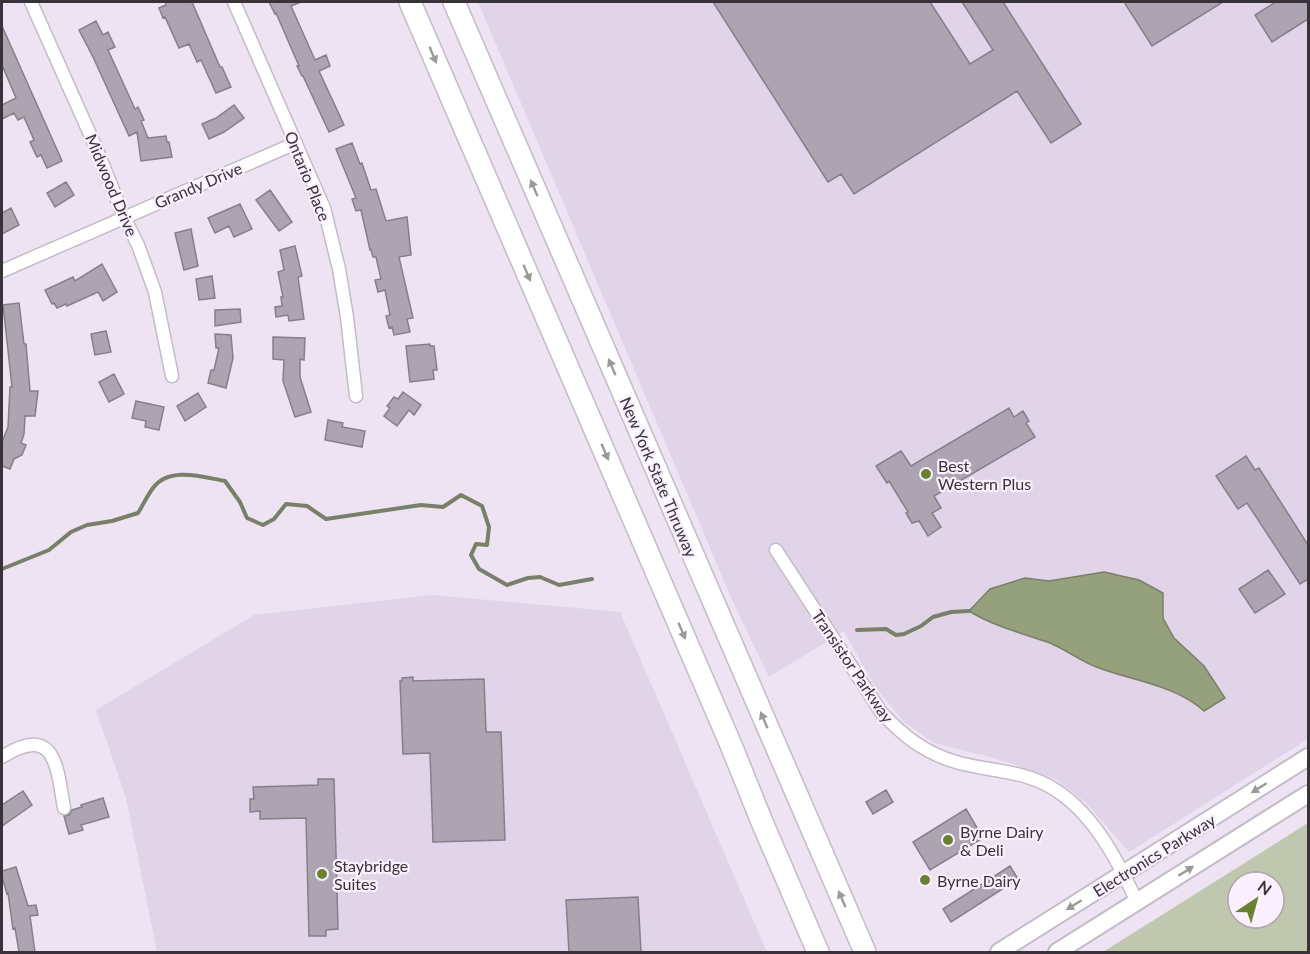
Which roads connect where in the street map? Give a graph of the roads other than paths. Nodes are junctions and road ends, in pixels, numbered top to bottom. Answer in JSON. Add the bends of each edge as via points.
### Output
{"nodes":[{"id":1,"x":31,"y":2,"type":"edge"},
{"id":2,"x":234,"y":2,"type":"edge"},
{"id":3,"x":410,"y":2,"type":"edge"},
{"id":4,"x":454,"y":2,"type":"edge"},
{"id":5,"x":296,"y":143,"type":"junction"},
{"id":6,"x":124,"y":217,"type":"junction"},
{"id":7,"x":2,"y":271,"type":"edge"},
{"id":8,"x":172,"y":376,"type":"dead end"},
{"id":9,"x":356,"y":396,"type":"dead end"},
{"id":10,"x":777,"y":550,"type":"dead end"},
{"id":11,"x":2,"y":757,"type":"edge"},
{"id":12,"x":1308,"y":757,"type":"edge"},
{"id":13,"x":1308,"y":794,"type":"edge"},
{"id":14,"x":64,"y":808,"type":"dead end"},
{"id":15,"x":1124,"y":874,"type":"junction"},
{"id":16,"x":1137,"y":902,"type":"junction"},
{"id":17,"x":818,"y":952,"type":"edge"},
{"id":18,"x":865,"y":952,"type":"edge"},
{"id":19,"x":999,"y":952,"type":"edge"},
{"id":20,"x":1057,"y":952,"type":"edge"}],
"edges":[{"from":1,"to":6,"type":"street","name":"Midwood Drive"},
{"from":2,"to":5,"type":"street","name":"Ontario Place"},
{"from":3,"to":17,"type":"highway","one_way":true},
{"from":18,"to":4,"type":"highway","name":"New York State Thruway","one_way":true},
{"from":5,"to":6,"type":"street","name":"Grandy Drive"},
{"from":5,"to":9,"type":"street","name":"Ontario Place","via":[[324,208],[339,269]]},
{"from":6,"to":7,"type":"street","name":"Grandy Drive"},
{"from":6,"to":8,"type":"street","name":"Midwood Drive","via":[[155,292]]},
{"from":10,"to":15,"type":"street","name":"Transistor Parkway","via":[[881,712],[900,732],[924,750],[957,762],[1015,773],[1054,789],[1082,813],[1112,851]]},
{"from":11,"to":14,"type":"street","via":[[28,744],[40,746],[53,755]]},
{"from":12,"to":15,"type":"main road","name":"Electronics Parkway","one_way":true},
{"from":16,"to":13,"type":"main road","name":"Electronics Parkway","one_way":true},
{"from":15,"to":16,"type":"street","name":"Transistor Parkway"},
{"from":15,"to":19,"type":"main road","name":"Electronics Parkway","one_way":true},
{"from":16,"to":20,"type":"main road","name":"Electronics Parkway"}]}
